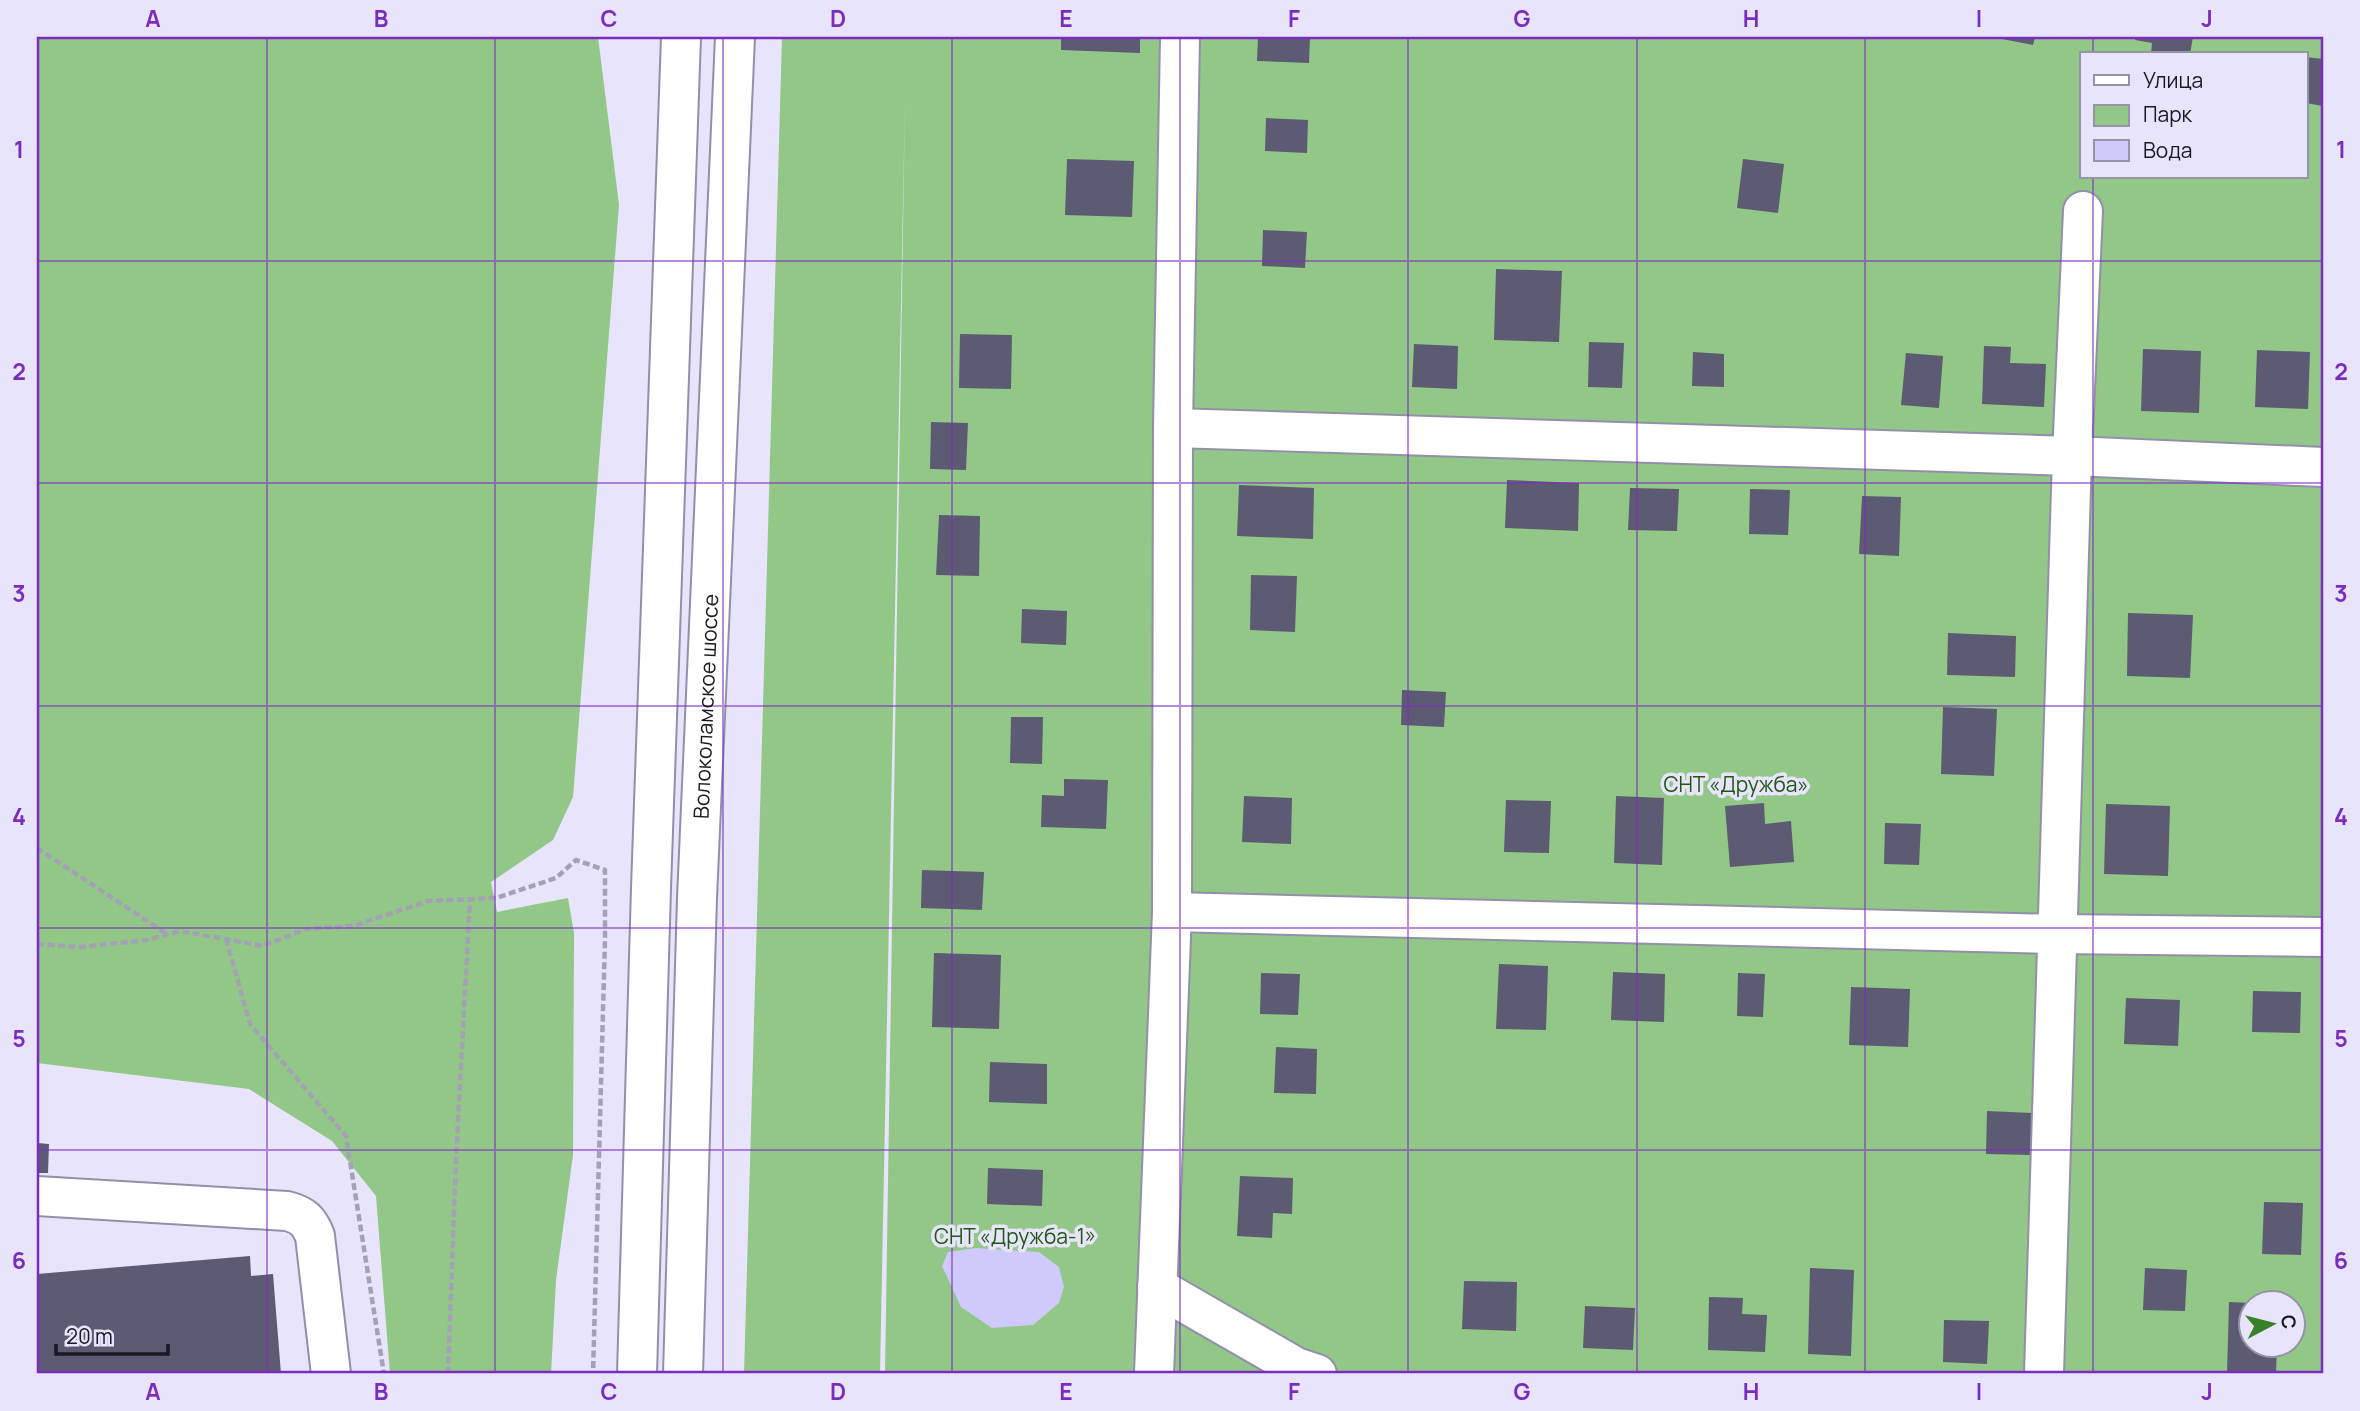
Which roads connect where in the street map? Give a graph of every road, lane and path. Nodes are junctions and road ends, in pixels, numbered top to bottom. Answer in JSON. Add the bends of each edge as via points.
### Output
{"nodes":[{"id":1,"x":681,"y":37,"type":"edge"},
{"id":2,"x":735,"y":37,"type":"edge"},
{"id":3,"x":1180,"y":37,"type":"edge"},
{"id":4,"x":2083,"y":211,"type":"dead end"},
{"id":5,"x":1173,"y":428,"type":"junction"},
{"id":6,"x":2072,"y":456,"type":"junction"},
{"id":7,"x":2323,"y":467,"type":"edge"},
{"id":8,"x":37,"y":848,"type":"edge"},
{"id":9,"x":470,"y":899,"type":"junction"},
{"id":10,"x":1172,"y":912,"type":"junction"},
{"id":11,"x":167,"y":934,"type":"junction"},
{"id":12,"x":2057,"y":934,"type":"junction"},
{"id":13,"x":2323,"y":937,"type":"edge"},
{"id":14,"x":226,"y":939,"type":"junction"},
{"id":15,"x":37,"y":944,"type":"edge"},
{"id":16,"x":37,"y":1196,"type":"edge"},
{"id":17,"x":1157,"y":1287,"type":"junction"},
{"id":18,"x":331,"y":1374,"type":"edge"},
{"id":19,"x":384,"y":1374,"type":"edge"},
{"id":20,"x":448,"y":1374,"type":"edge"},
{"id":21,"x":593,"y":1374,"type":"edge"},
{"id":22,"x":637,"y":1374,"type":"edge"},
{"id":23,"x":683,"y":1374,"type":"edge"},
{"id":24,"x":1154,"y":1374,"type":"edge"},
{"id":25,"x":1317,"y":1374,"type":"edge"},
{"id":26,"x":2045,"y":1374,"type":"edge"}],
"edges":[{"from":1,"to":22,"type":"main road"},
{"from":2,"to":23,"type":"main road","name":"Волоколамское шоссе","via":[[697,898]]},
{"from":3,"to":5,"type":"main road"},
{"from":4,"to":6,"type":"main road"},
{"from":5,"to":6,"type":"main road"},
{"from":5,"to":10,"type":"main road"},
{"from":6,"to":7,"type":"main road"},
{"from":6,"to":12,"type":"main road"},
{"from":8,"to":11,"type":"path"},
{"from":9,"to":14,"type":"path","via":[[428,901],[353,926],[306,929],[262,946]]},
{"from":9,"to":20,"type":"path"},
{"from":9,"to":21,"type":"path","via":[[496,898],[556,878],[576,860],[604,870]]},
{"from":10,"to":12,"type":"main road"},
{"from":10,"to":17,"type":"main road"},
{"from":11,"to":14,"type":"path","via":[[180,931]]},
{"from":11,"to":15,"type":"path","via":[[79,947]]},
{"from":12,"to":13,"type":"main road"},
{"from":12,"to":26,"type":"main road"},
{"from":14,"to":19,"type":"path","via":[[250,1024],[346,1136]]},
{"from":16,"to":18,"type":"main road","via":[[298,1213],[315,1236]]},
{"from":17,"to":24,"type":"main road"},
{"from":17,"to":25,"type":"main road","via":[[1296,1367]]}]}
